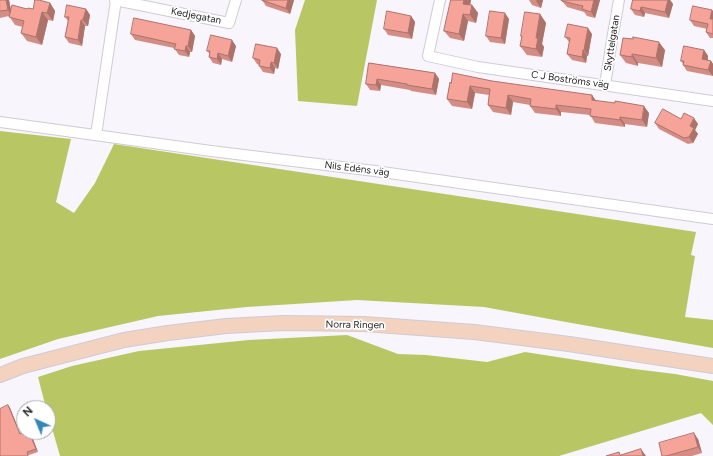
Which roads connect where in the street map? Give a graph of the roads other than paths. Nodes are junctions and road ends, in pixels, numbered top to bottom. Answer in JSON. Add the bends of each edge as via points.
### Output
{"nodes":[{"id":1,"x":116,"y":0,"type":"edge"},
{"id":2,"x":236,"y":0,"type":"edge"},
{"id":3,"x":440,"y":0,"type":"edge"},
{"id":4,"x":619,"y":0,"type":"edge"},
{"id":5,"x":605,"y":86,"type":"junction"},
{"id":6,"x":713,"y":101,"type":"edge"},
{"id":7,"x":0,"y":122,"type":"edge"},
{"id":8,"x":96,"y":135,"type":"junction"},
{"id":9,"x":713,"y":219,"type":"edge"},
{"id":10,"x":713,"y":366,"type":"edge"},
{"id":11,"x":0,"y":375,"type":"edge"}],
"edges":[{"from":1,"to":2,"type":"street","name":"Kedjegatan","via":[[229,23]]},
{"from":1,"to":8,"type":"street","name":"Kedjegatan"},
{"from":3,"to":5,"type":"street","name":"C J Boströms väg","via":[[428,56],[478,67]]},
{"from":4,"to":5,"type":"street","name":"Skyttelgatan"},
{"from":5,"to":6,"type":"street","name":"C J Boströms väg"},
{"from":7,"to":8,"type":"street","name":"Nils Edéns väg"},
{"from":8,"to":9,"type":"street","name":"Nils Edéns väg"},
{"from":10,"to":11,"type":"main road","name":"Norra Ringen","via":[[474,332],[364,324],[283,323],[226,326],[124,340],[23,366]]}]}
